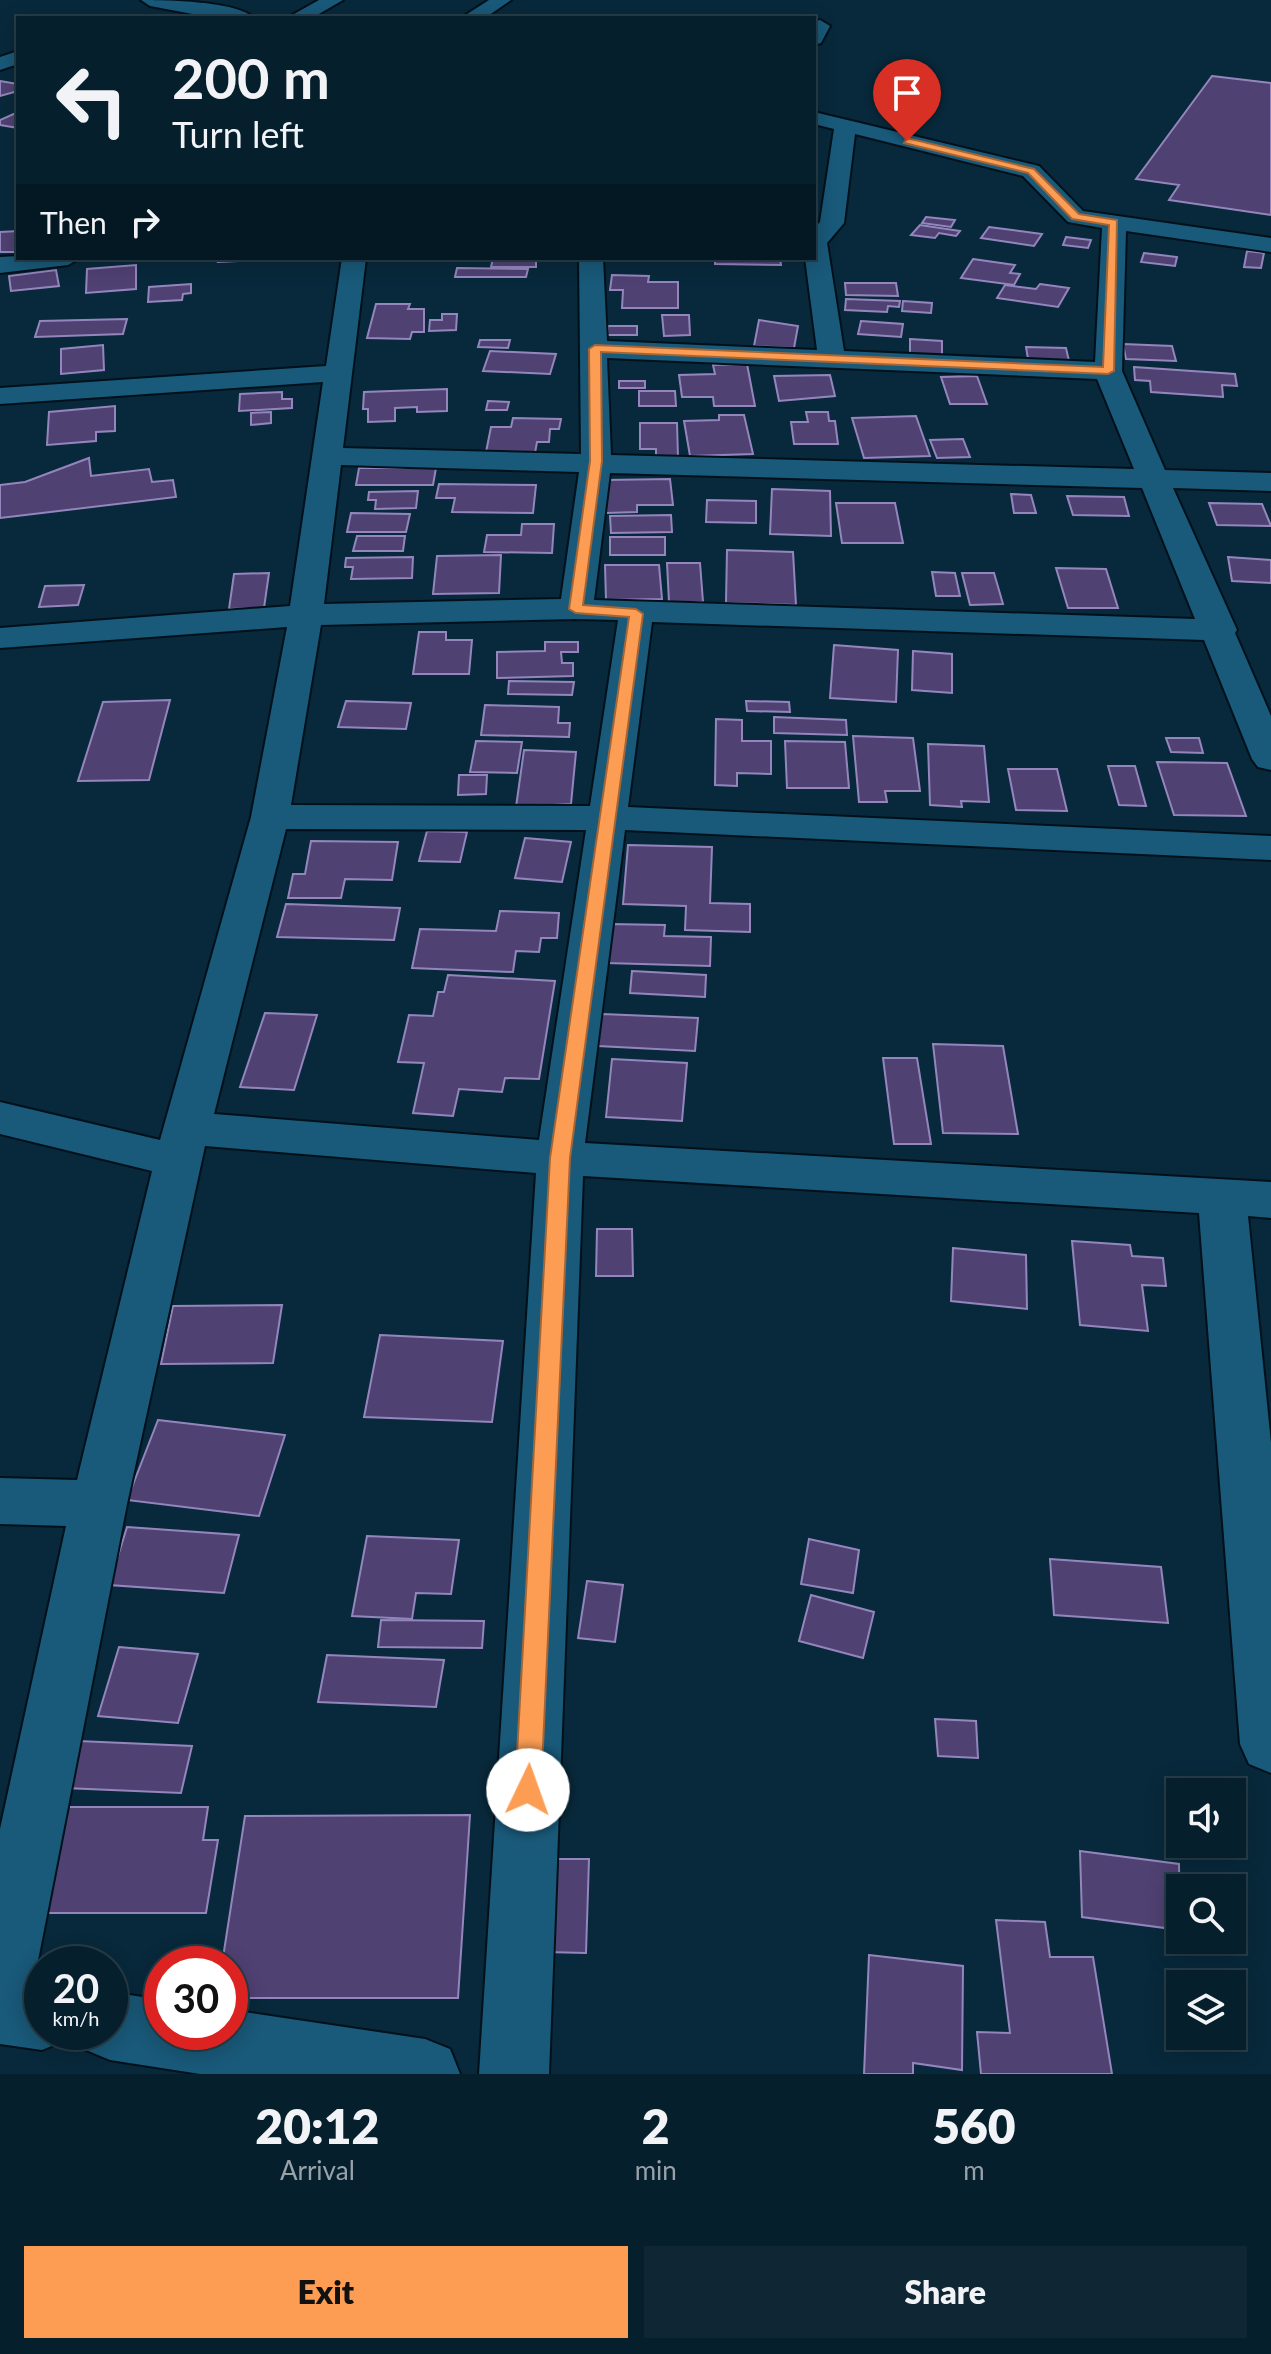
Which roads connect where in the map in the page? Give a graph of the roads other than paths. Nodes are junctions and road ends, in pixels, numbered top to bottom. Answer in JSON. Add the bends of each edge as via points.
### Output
{"nodes":[{"id":1,"x":334,"y":0,"type":"edge"},
{"id":2,"x":502,"y":0,"type":"edge"},
{"id":3,"x":158,"y":1,"type":"edge"},
{"id":4,"x":132,"y":13,"type":"dead end"},
{"id":5,"x":234,"y":16,"type":"edge"},
{"id":6,"x":301,"y":16,"type":"edge"},
{"id":7,"x":474,"y":16,"type":"edge"},
{"id":8,"x":816,"y":119,"type":"edge"},
{"id":9,"x":845,"y":126,"type":"junction"},
{"id":10,"x":1114,"y":222,"type":"junction"},
{"id":11,"x":816,"y":241,"type":"edge"},
{"id":12,"x":1271,"y":245,"type":"edge"},
{"id":13,"x":816,"y":249,"type":"edge"},
{"id":14,"x":49,"y":260,"type":"edge"},
{"id":15,"x":354,"y":260,"type":"edge"},
{"id":16,"x":591,"y":260,"type":"edge"},
{"id":17,"x":0,"y":265,"type":"edge"},
{"id":18,"x":595,"y":349,"type":"junction"},
{"id":19,"x":832,"y":360,"type":"junction"},
{"id":20,"x":1108,"y":371,"type":"junction"},
{"id":21,"x":338,"y":373,"type":"junction"},
{"id":22,"x":0,"y":396,"type":"edge"},
{"id":23,"x":325,"y":456,"type":"junction"},
{"id":24,"x":596,"y":461,"type":"junction"},
{"id":25,"x":1155,"y":480,"type":"junction"},
{"id":26,"x":1271,"y":482,"type":"edge"},
{"id":27,"x":576,"y":609,"type":"junction"},
{"id":28,"x":636,"y":614,"type":"junction"},
{"id":29,"x":306,"y":615,"type":"junction"},
{"id":30,"x":1220,"y":630,"type":"junction"},
{"id":31,"x":0,"y":638,"type":"edge"},
{"id":32,"x":1271,"y":759,"type":"edge"},
{"id":33,"x":270,"y":817,"type":"junction"},
{"id":34,"x":607,"y":818,"type":"junction"},
{"id":35,"x":1271,"y":848,"type":"edge"},
{"id":36,"x":0,"y":1118,"type":"edge"},
{"id":37,"x":183,"y":1144,"type":"junction"},
{"id":38,"x":560,"y":1158,"type":"junction"},
{"id":39,"x":1246,"y":1199,"type":"edge"},
{"id":40,"x":0,"y":1501,"type":"edge"},
{"id":41,"x":99,"y":1504,"type":"junction"},
{"id":42,"x":1271,"y":1744,"type":"edge"},
{"id":43,"x":0,"y":1982,"type":"edge"},
{"id":44,"x":0,"y":2010,"type":"edge"},
{"id":45,"x":24,"y":2013,"type":"edge"},
{"id":46,"x":128,"y":2029,"type":"edge"},
{"id":47,"x":425,"y":2074,"type":"edge"},
{"id":48,"x":514,"y":2074,"type":"edge"}],
"edges":[{"from":1,"to":6,"type":"street"},
{"from":2,"to":7,"type":"street"},
{"from":3,"to":4,"type":"street"},
{"from":3,"to":5,"type":"street"},
{"from":8,"to":9,"type":"street"},
{"from":9,"to":10,"type":"street","via":[[1031,171],[1076,217]]},
{"from":9,"to":11,"type":"street","via":[[832,223]]},
{"from":10,"to":12,"type":"street"},
{"from":10,"to":20,"type":"street"},
{"from":13,"to":19,"type":"street"},
{"from":14,"to":17,"type":"street"},
{"from":15,"to":21,"type":"street"},
{"from":16,"to":18,"type":"street"},
{"from":18,"to":19,"type":"street"},
{"from":18,"to":24,"type":"street"},
{"from":19,"to":20,"type":"street"},
{"from":20,"to":25,"type":"street"},
{"from":21,"to":22,"type":"street"},
{"from":21,"to":23,"type":"street"},
{"from":23,"to":24,"type":"street"},
{"from":23,"to":29,"type":"street"},
{"from":24,"to":25,"type":"street"},
{"from":24,"to":27,"type":"street"},
{"from":25,"to":26,"type":"street"},
{"from":25,"to":30,"type":"street"},
{"from":27,"to":28,"type":"street"},
{"from":27,"to":29,"type":"street"},
{"from":28,"to":30,"type":"street"},
{"from":28,"to":34,"type":"street"},
{"from":29,"to":31,"type":"street"},
{"from":29,"to":33,"type":"street"},
{"from":30,"to":32,"type":"street"},
{"from":33,"to":34,"type":"street"},
{"from":33,"to":37,"type":"street"},
{"from":34,"to":35,"type":"street"},
{"from":34,"to":38,"type":"street"},
{"from":36,"to":37,"type":"street"},
{"from":37,"to":38,"type":"street"},
{"from":37,"to":41,"type":"street"},
{"from":38,"to":39,"type":"street"},
{"from":38,"to":48,"type":"street"},
{"from":39,"to":42,"type":"street"},
{"from":40,"to":41,"type":"street"},
{"from":41,"to":43,"type":"street"},
{"from":44,"to":45,"type":"street"},
{"from":46,"to":47,"type":"street"}]}
